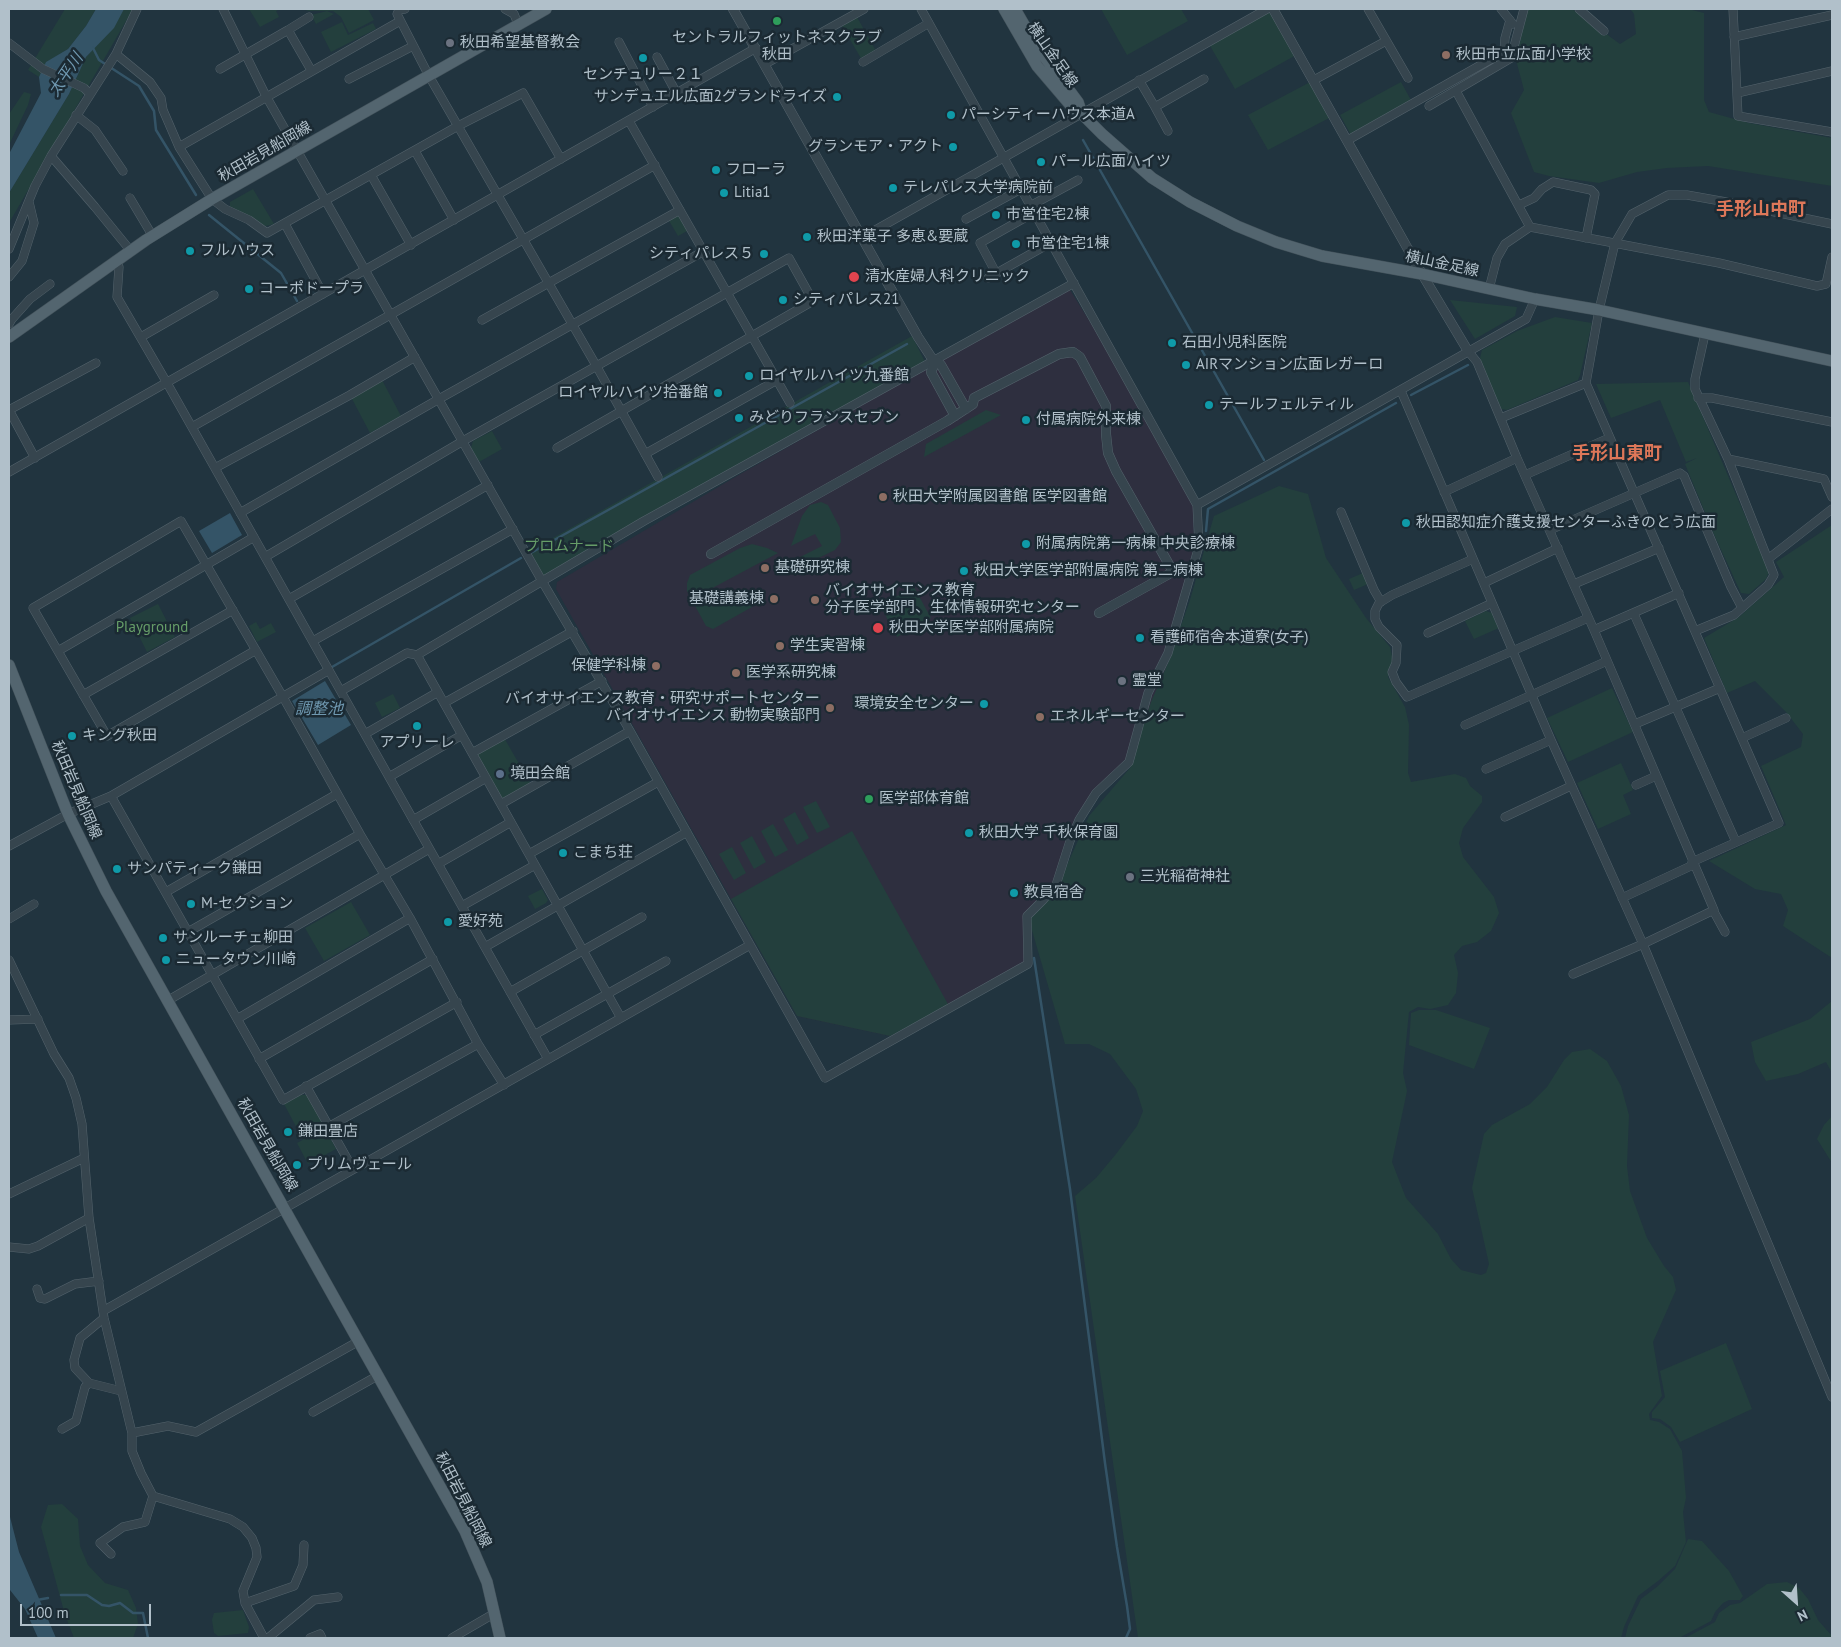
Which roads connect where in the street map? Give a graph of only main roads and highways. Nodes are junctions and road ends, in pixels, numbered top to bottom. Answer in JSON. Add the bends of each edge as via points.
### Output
{"nodes":[{"id":1,"x":546,"y":9,"type":"edge"},
{"id":2,"x":1004,"y":9,"type":"edge"},
{"id":3,"x":1015,"y":9,"type":"edge"},
{"id":4,"x":1082,"y":114,"type":"junction"},
{"id":5,"x":10,"y":330,"type":"edge"},
{"id":6,"x":1832,"y":361,"type":"edge"},
{"id":7,"x":9,"y":665,"type":"edge"},
{"id":8,"x":500,"y":1638,"type":"edge"}],
"edges":[{"from":1,"to":5,"type":"main road","name":"秋田岩見船岡線","via":[[212,199]]},
{"from":2,"to":4,"type":"main road","name":"横山金足線","via":[[1037,66],[1072,107]]},
{"from":3,"to":4,"type":"main road","name":"横山金足線","via":[[1037,47],[1078,102]]},
{"from":4,"to":6,"type":"main road","name":"横山金足線","via":[[1152,178],[1228,222],[1276,242],[1322,256],[1600,310]]},
{"from":7,"to":8,"type":"main road","name":"秋田岩見船岡線","via":[[68,814],[106,891],[465,1531],[487,1582]]}]}
